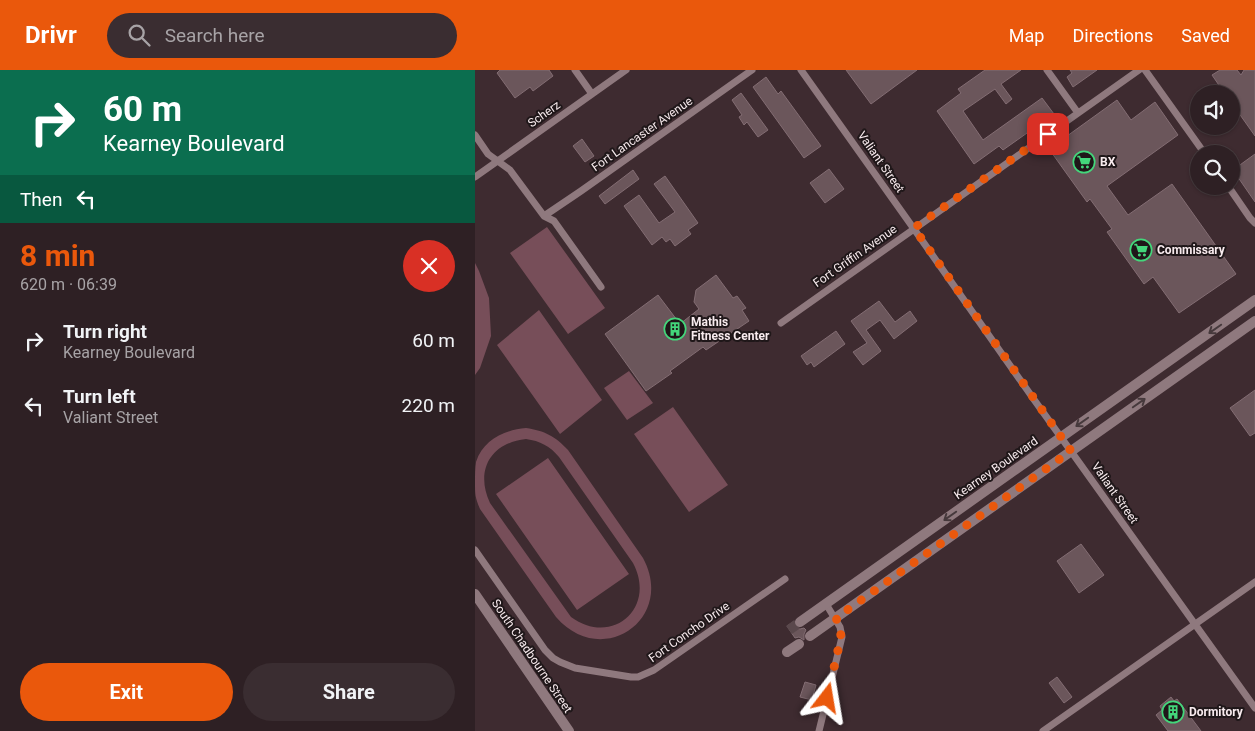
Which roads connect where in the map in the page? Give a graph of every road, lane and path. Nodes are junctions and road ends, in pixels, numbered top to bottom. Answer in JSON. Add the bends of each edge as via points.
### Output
{"nodes":[{"id":1,"x":575,"y":70,"type":"edge"},
{"id":2,"x":626,"y":70,"type":"edge"},
{"id":3,"x":752,"y":70,"type":"edge"},
{"id":4,"x":801,"y":70,"type":"edge"},
{"id":5,"x":1047,"y":70,"type":"edge"},
{"id":6,"x":1139,"y":70,"type":"edge"},
{"id":7,"x":1145,"y":70,"type":"edge"},
{"id":8,"x":592,"y":94,"type":"junction"},
{"id":9,"x":1078,"y":113,"type":"junction"},
{"id":10,"x":475,"y":135,"type":"edge"},
{"id":11,"x":1199,"y":145,"type":"edge"},
{"id":12,"x":498,"y":161,"type":"junction"},
{"id":13,"x":475,"y":177,"type":"edge"},
{"id":14,"x":1234,"y":195,"type":"edge"},
{"id":15,"x":544,"y":216,"type":"junction"},
{"id":16,"x":1255,"y":223,"type":"edge"},
{"id":17,"x":914,"y":228,"type":"junction"},
{"id":18,"x":601,"y":287,"type":"dead end"},
{"id":19,"x":1255,"y":300,"type":"edge"},
{"id":20,"x":1255,"y":321,"type":"edge"},
{"id":21,"x":781,"y":322,"type":"dead end"},
{"id":22,"x":1061,"y":437,"type":"junction"},
{"id":23,"x":1071,"y":451,"type":"junction"},
{"id":24,"x":475,"y":550,"type":"edge"},
{"id":25,"x":785,"y":579,"type":"dead end"},
{"id":26,"x":1255,"y":582,"type":"edge"},
{"id":27,"x":475,"y":594,"type":"edge"},
{"id":28,"x":826,"y":604,"type":"junction"},
{"id":29,"x":836,"y":618,"type":"junction"},
{"id":30,"x":800,"y":622,"type":"tunnel mouth"},
{"id":31,"x":1194,"y":624,"type":"junction"},
{"id":32,"x":810,"y":636,"type":"dead end"},
{"id":33,"x":799,"y":644,"type":"dead end"},
{"id":34,"x":787,"y":652,"type":"dead end"},
{"id":35,"x":1255,"y":708,"type":"edge"},
{"id":36,"x":569,"y":731,"type":"edge"},
{"id":37,"x":819,"y":731,"type":"edge"},
{"id":38,"x":1043,"y":731,"type":"edge"}],
"edges":[{"from":1,"to":8,"type":"street"},
{"from":2,"to":8,"type":"street","name":"Scherz"},
{"from":3,"to":15,"type":"street","name":"Fort Lancaster Avenue"},
{"from":4,"to":17,"type":"street","name":"Valiant Street"},
{"from":5,"to":9,"type":"street"},
{"from":6,"to":9,"type":"street","name":"Fort Griffin Avenue"},
{"from":7,"to":11,"type":"street"},
{"from":8,"to":12,"type":"street","name":"Scherz"},
{"from":9,"to":17,"type":"street","name":"Fort Griffin Avenue"},
{"from":10,"to":12,"type":"street","via":[[488,154]]},
{"from":12,"to":13,"type":"street","name":"Scherz"},
{"from":12,"to":15,"type":"street","via":[[511,170]]},
{"from":14,"to":16,"type":"street"},
{"from":15,"to":18,"type":"street","via":[[554,221]]},
{"from":17,"to":21,"type":"street","name":"Fort Griffin Avenue"},
{"from":17,"to":22,"type":"street","name":"Valiant Street"},
{"from":19,"to":22,"type":"street","name":"Kearney Boulevard","one_way":true},
{"from":23,"to":20,"type":"street","one_way":true},
{"from":22,"to":23,"type":"street","name":"Valiant Street"},
{"from":22,"to":28,"type":"street","name":"Kearney Boulevard","one_way":true},
{"from":23,"to":29,"type":"street"},
{"from":23,"to":31,"type":"street","name":"Valiant Street"},
{"from":24,"to":25,"type":"street","name":"Fort Concho Drive","via":[[553,658],[567,666],[624,676],[638,677],[654,670]]},
{"from":26,"to":31,"type":"street"},
{"from":27,"to":36,"type":"street","name":"South Chadbourne Street"},
{"from":28,"to":29,"type":"street"},
{"from":28,"to":30,"type":"street","name":"Kearney Boulevard"},
{"from":29,"to":32,"type":"street"},
{"from":29,"to":37,"type":"street","via":[[841,637]]},
{"from":31,"to":35,"type":"street","name":"Valiant Street"},
{"from":31,"to":38,"type":"street"},
{"from":33,"to":34,"type":"street"}]}
